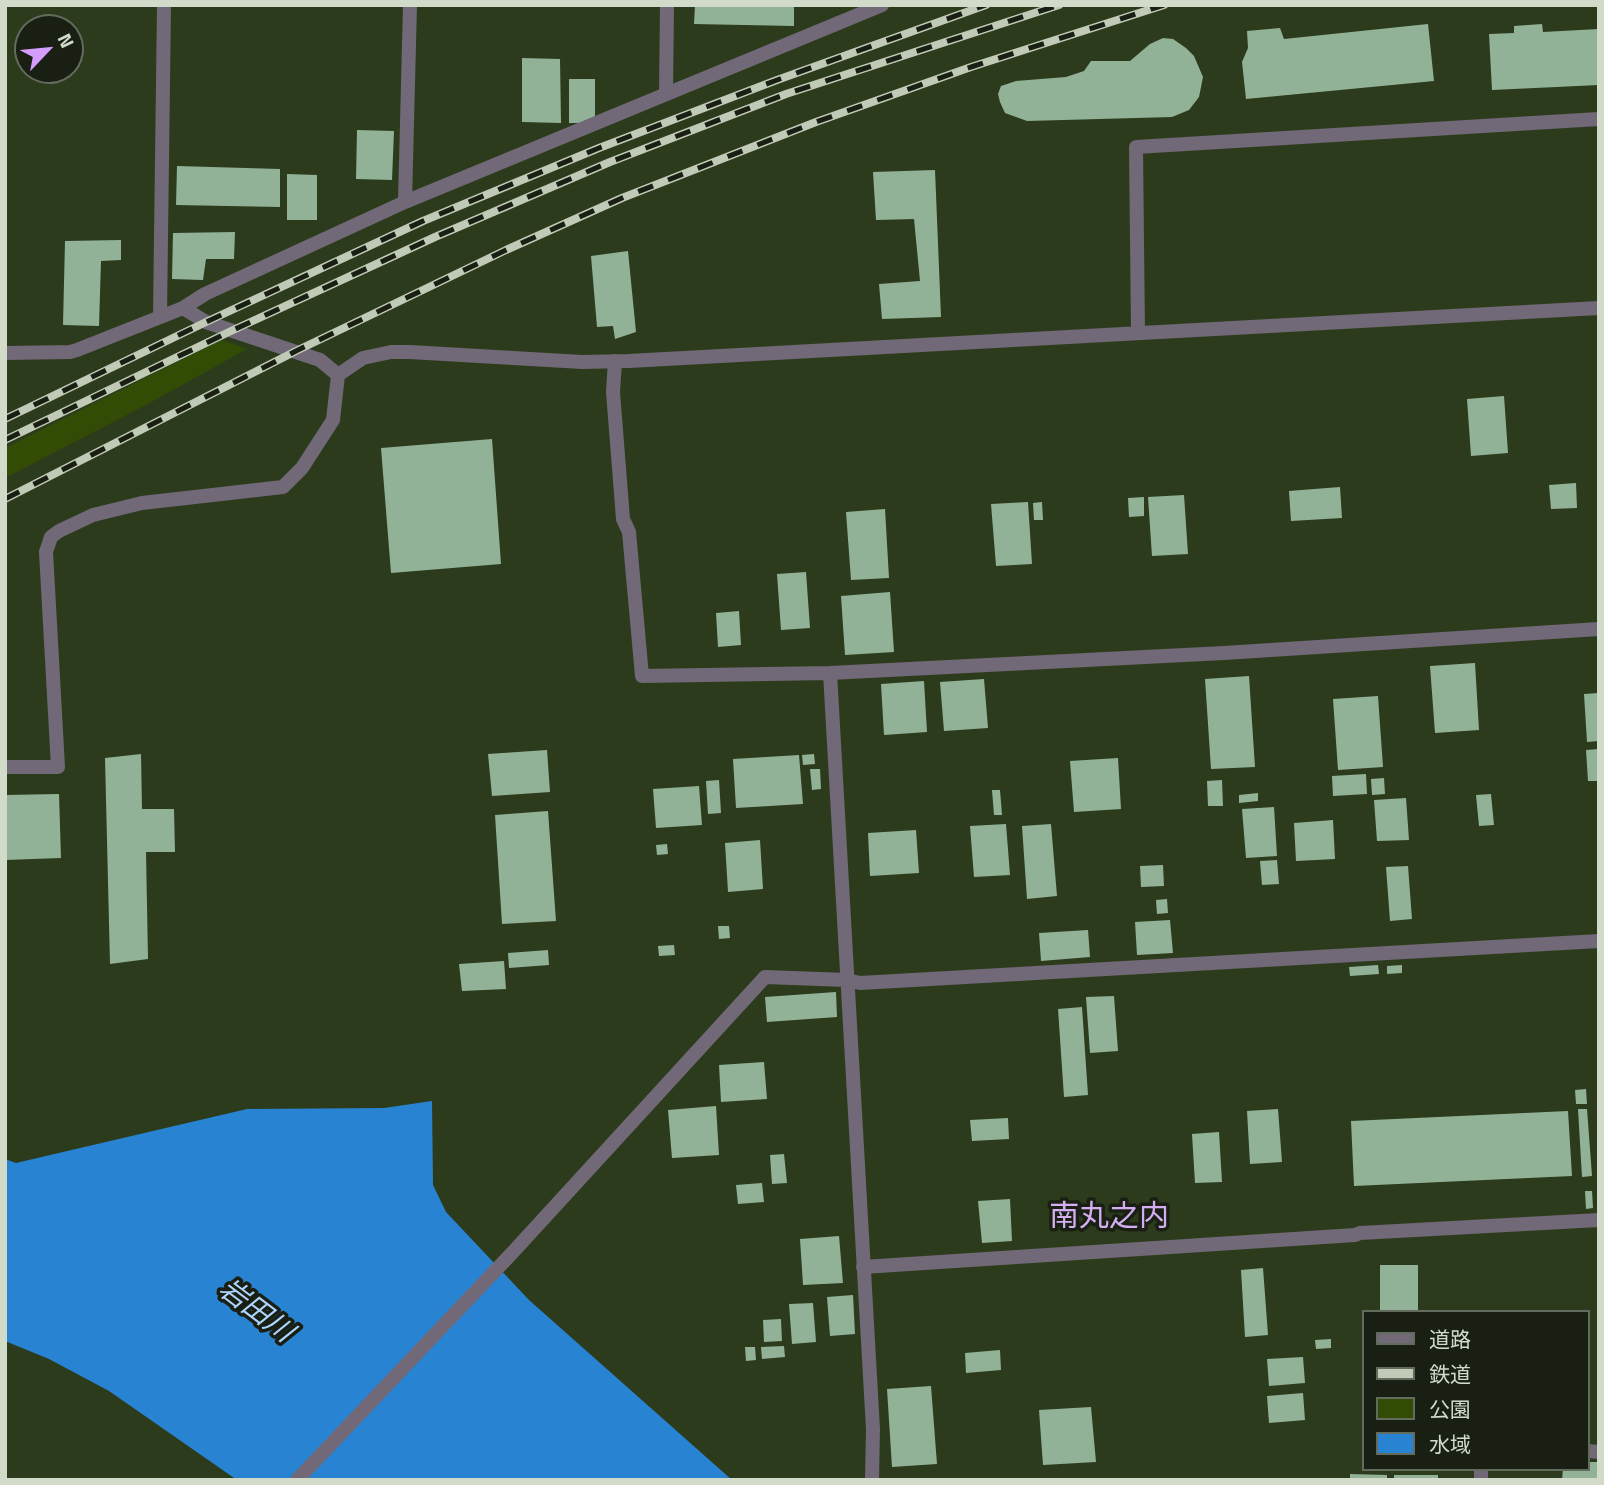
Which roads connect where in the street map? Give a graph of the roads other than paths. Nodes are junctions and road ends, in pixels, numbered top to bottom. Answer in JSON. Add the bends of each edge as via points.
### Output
{"nodes":[{"id":1,"x":164,"y":5,"type":"edge"},
{"id":2,"x":410,"y":5,"type":"edge"},
{"id":3,"x":667,"y":5,"type":"edge"},
{"id":4,"x":882,"y":5,"type":"edge"},
{"id":5,"x":666,"y":94,"type":"junction"},
{"id":6,"x":1599,"y":119,"type":"edge"},
{"id":7,"x":405,"y":202,"type":"junction"},
{"id":8,"x":183,"y":308,"type":"junction"},
{"id":9,"x":1599,"y":308,"type":"edge"},
{"id":10,"x":160,"y":315,"type":"junction"},
{"id":11,"x":1138,"y":333,"type":"junction"},
{"id":12,"x":5,"y":354,"type":"edge"},
{"id":13,"x":615,"y":361,"type":"junction"},
{"id":14,"x":338,"y":375,"type":"junction"},
{"id":15,"x":1599,"y":629,"type":"edge"},
{"id":16,"x":831,"y":673,"type":"junction"},
{"id":17,"x":5,"y":767,"type":"edge"},
{"id":18,"x":1599,"y":941,"type":"edge"},
{"id":19,"x":847,"y":979,"type":"junction"},
{"id":20,"x":1599,"y":1220,"type":"edge"},
{"id":21,"x":863,"y":1267,"type":"junction"},
{"id":22,"x":297,"y":1480,"type":"edge"},
{"id":23,"x":873,"y":1480,"type":"edge"}],
"edges":[{"from":1,"to":10,"type":"street"},
{"from":2,"to":7,"type":"street"},
{"from":3,"to":5,"type":"street"},
{"from":4,"to":5,"type":"street"},
{"from":5,"to":7,"type":"street"},
{"from":6,"to":11,"type":"street","via":[[1136,147]]},
{"from":7,"to":8,"type":"street"},
{"from":8,"to":10,"type":"street"},
{"from":8,"to":14,"type":"street","via":[[206,322],[320,359]]},
{"from":9,"to":11,"type":"street"},
{"from":10,"to":12,"type":"street","via":[[70,352]]},
{"from":11,"to":13,"type":"street"},
{"from":13,"to":14,"type":"street","via":[[391,352],[356,361]]},
{"from":13,"to":16,"type":"street","via":[[613,391],[623,519],[629,532],[642,676]]},
{"from":14,"to":17,"type":"street","via":[[333,420],[302,468],[283,487],[142,503],[93,514],[51,537],[46,552],[58,767]]},
{"from":15,"to":16,"type":"street"},
{"from":16,"to":19,"type":"street"},
{"from":18,"to":19,"type":"street","via":[[860,983]]},
{"from":19,"to":21,"type":"street"},
{"from":19,"to":22,"type":"street","via":[[765,977]]},
{"from":20,"to":21,"type":"street"},
{"from":21,"to":23,"type":"street"}]}
